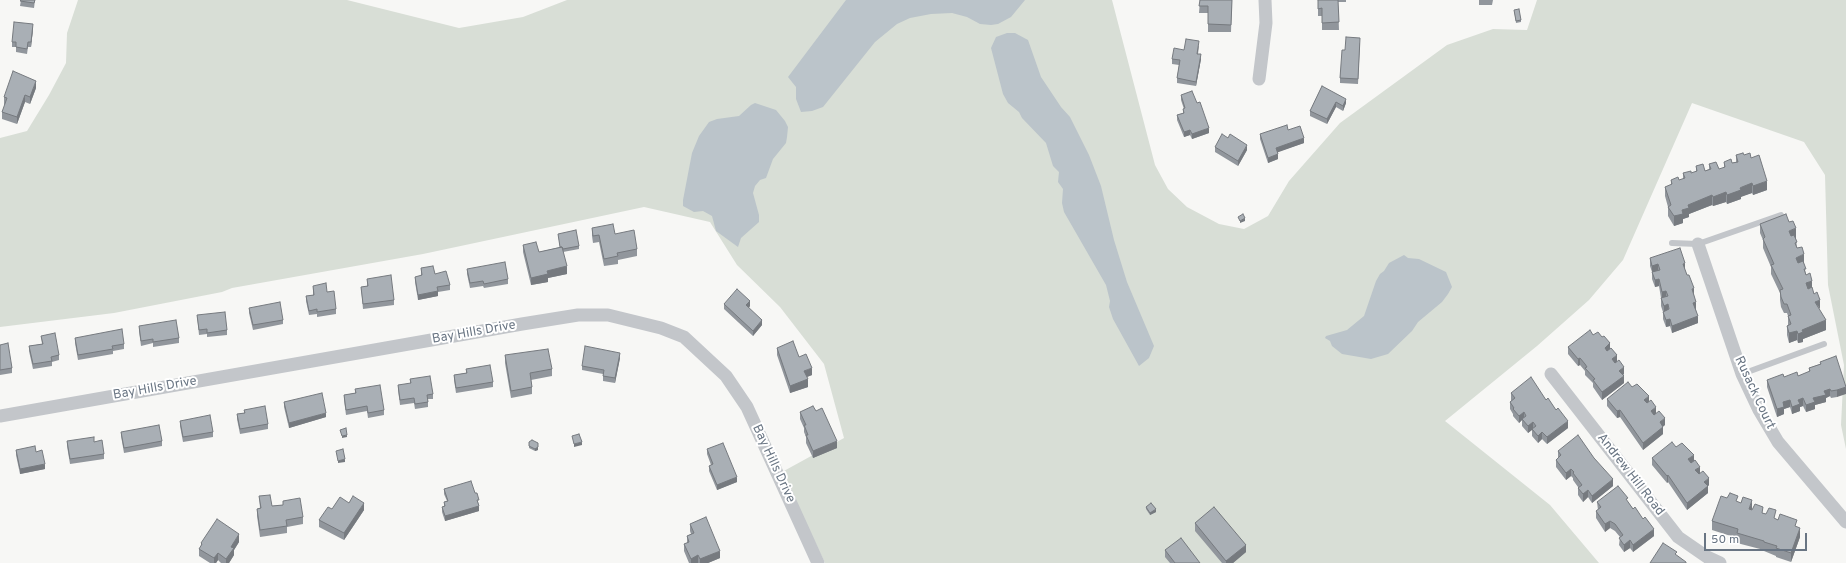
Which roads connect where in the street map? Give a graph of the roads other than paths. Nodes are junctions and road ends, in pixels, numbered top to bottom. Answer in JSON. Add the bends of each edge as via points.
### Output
{"nodes":[{"id":1,"x":1265,"y":0,"type":"edge"},
{"id":2,"x":1259,"y":79,"type":"dead end"},
{"id":3,"x":1781,"y":214,"type":"edge"},
{"id":4,"x":1672,"y":243,"type":"dead end"},
{"id":5,"x":1698,"y":244,"type":"junction"},
{"id":6,"x":1824,"y":344,"type":"dead end"},
{"id":7,"x":1551,"y":374,"type":"dead end"},
{"id":8,"x":1742,"y":374,"type":"junction"},
{"id":9,"x":0,"y":416,"type":"edge"},
{"id":10,"x":1846,"y":522,"type":"edge"},
{"id":11,"x":818,"y":563,"type":"edge"},
{"id":12,"x":1720,"y":563,"type":"edge"}],
"edges":[{"from":1,"to":2,"type":"street","via":[[1266,23]]},
{"from":3,"to":5,"type":"lane"},
{"from":4,"to":5,"type":"lane"},
{"from":5,"to":8,"type":"street","name":"Rusack Court"},
{"from":6,"to":8,"type":"lane"},
{"from":7,"to":12,"type":"street","name":"Andrew Hill Road","via":[[1678,537]]},
{"from":8,"to":10,"type":"street","name":"Rusack Court","via":[[1778,442]]},
{"from":9,"to":11,"type":"street","name":"Bay Hills Drive","via":[[522,324],[578,315],[608,315],[655,326],[684,337],[726,376],[747,407]]}]}
